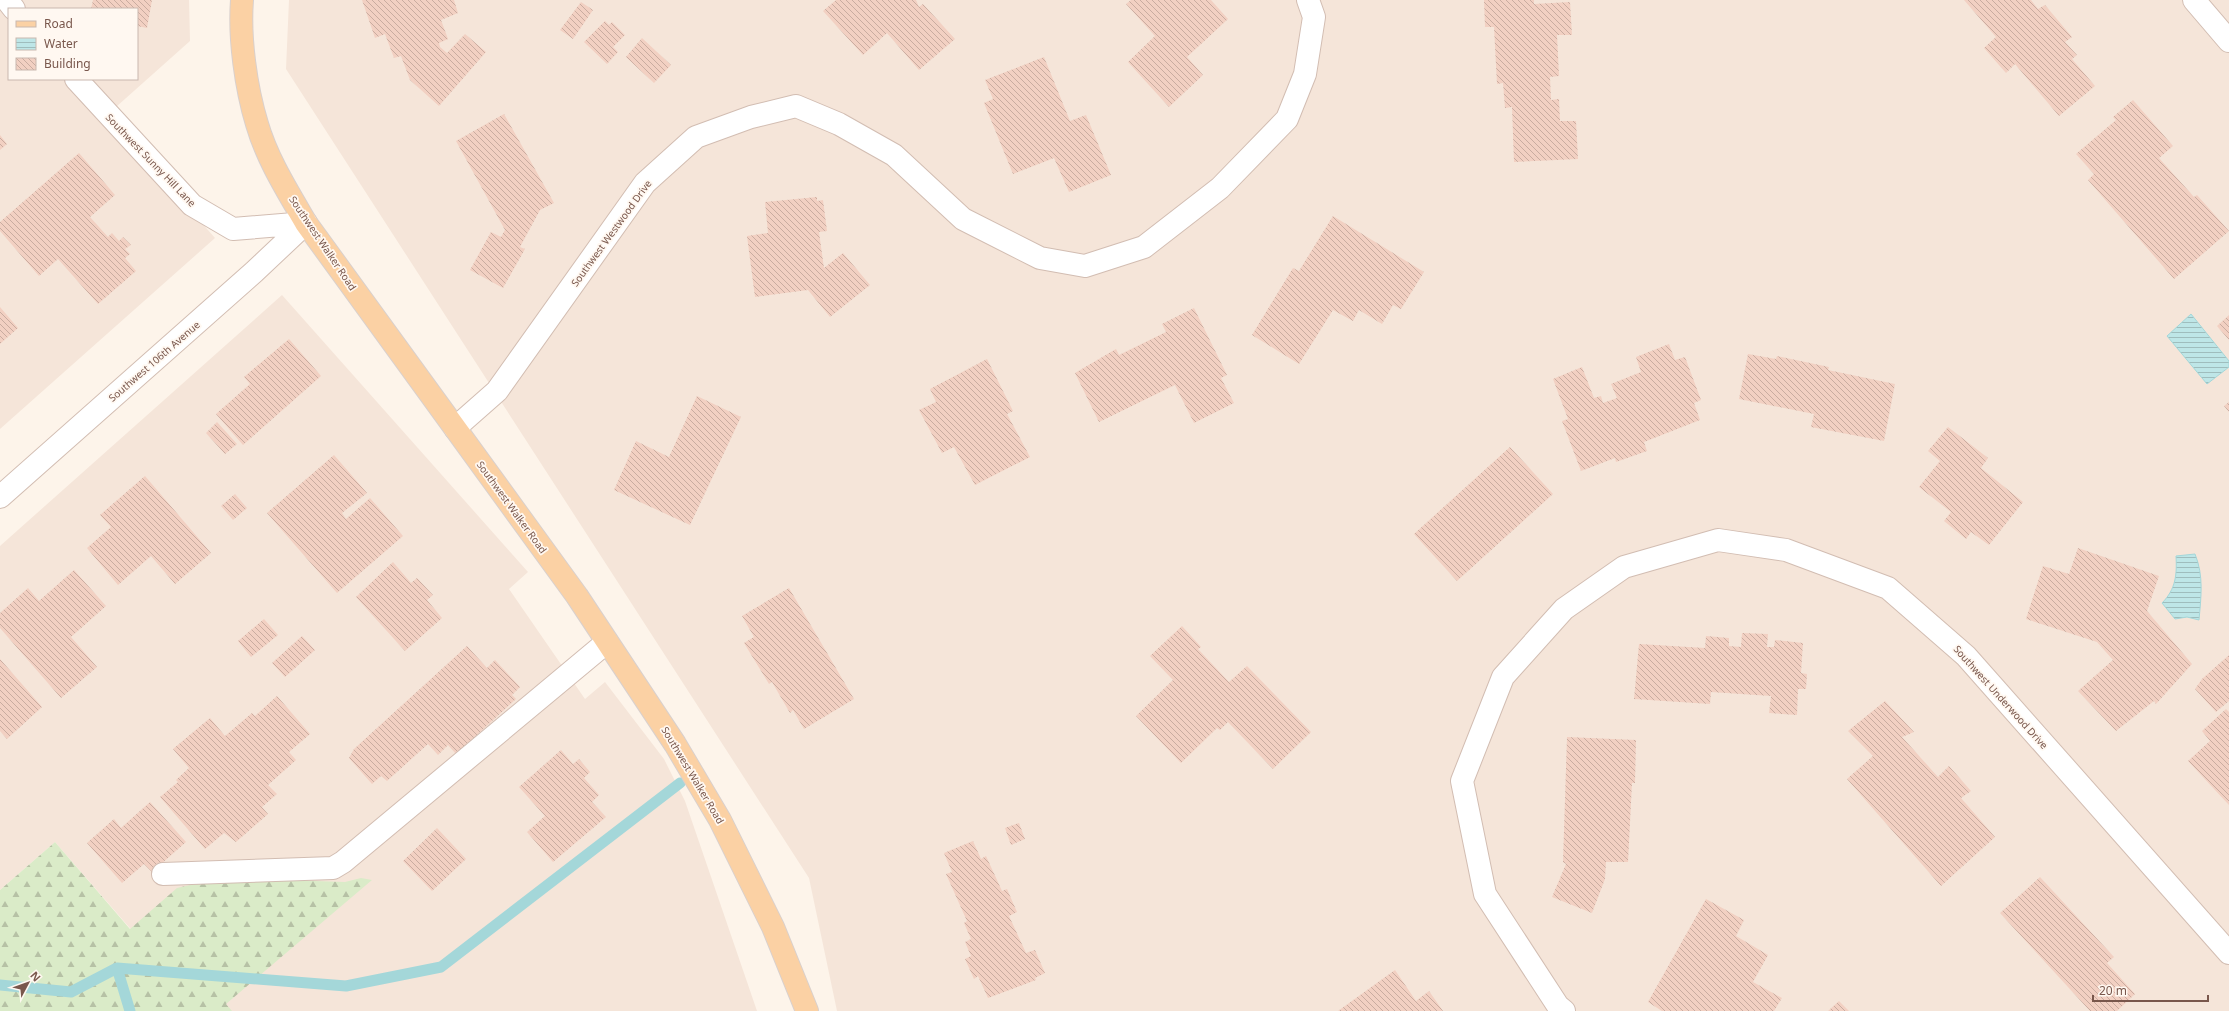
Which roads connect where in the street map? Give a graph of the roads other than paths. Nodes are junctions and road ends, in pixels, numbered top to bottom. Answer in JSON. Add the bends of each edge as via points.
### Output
{"nodes":[{"id":1,"x":7,"y":0,"type":"edge"},
{"id":2,"x":1308,"y":0,"type":"edge"},
{"id":3,"x":2194,"y":0,"type":"edge"},
{"id":4,"x":243,"y":1,"type":"edge"},
{"id":5,"x":13,"y":8,"type":"edge"},
{"id":6,"x":2229,"y":41,"type":"edge"},
{"id":7,"x":77,"y":80,"type":"edge"},
{"id":8,"x":306,"y":223,"type":"junction"},
{"id":9,"x":454,"y":428,"type":"junction"},
{"id":10,"x":0,"y":497,"type":"edge"},
{"id":11,"x":607,"y":642,"type":"junction"},
{"id":12,"x":163,"y":874,"type":"dead end"},
{"id":13,"x":2229,"y":952,"type":"edge"},
{"id":14,"x":807,"y":1011,"type":"edge"},
{"id":15,"x":1564,"y":1011,"type":"edge"}],
"edges":[{"from":1,"to":5,"type":"street"},
{"from":2,"to":9,"type":"street","name":"Southwest Westwood Drive","via":[[1314,16],[1305,74],[1286,119],[1220,188],[1144,247],[1085,266],[1040,258],[963,219],[894,155],[839,124],[796,106],[751,117],[696,137],[646,183],[497,391]]},
{"from":3,"to":6,"type":"street"},
{"from":4,"to":8,"type":"main road","name":"Southwest Walker Road","via":[[244,51],[257,125],[287,191]]},
{"from":7,"to":8,"type":"street","name":"Southwest Sunny Hill Lane","via":[[192,205],[233,229]]},
{"from":8,"to":9,"type":"main road","name":"Southwest Walker Road"},
{"from":8,"to":10,"type":"street","name":"Southwest 106th Avenue"},
{"from":9,"to":11,"type":"main road","name":"Southwest Walker Road","via":[[577,596]]},
{"from":11,"to":12,"type":"street","via":[[343,862],[332,868]]},
{"from":11,"to":14,"type":"main road","name":"Southwest Walker Road","via":[[675,744],[720,820],[773,927]]},
{"from":13,"to":15,"type":"street","name":"Southwest Underwood Drive","via":[[1966,656],[1888,588],[1786,550],[1718,540],[1624,567],[1564,610],[1503,677],[1462,781],[1485,894],[1558,1006]]}]}
